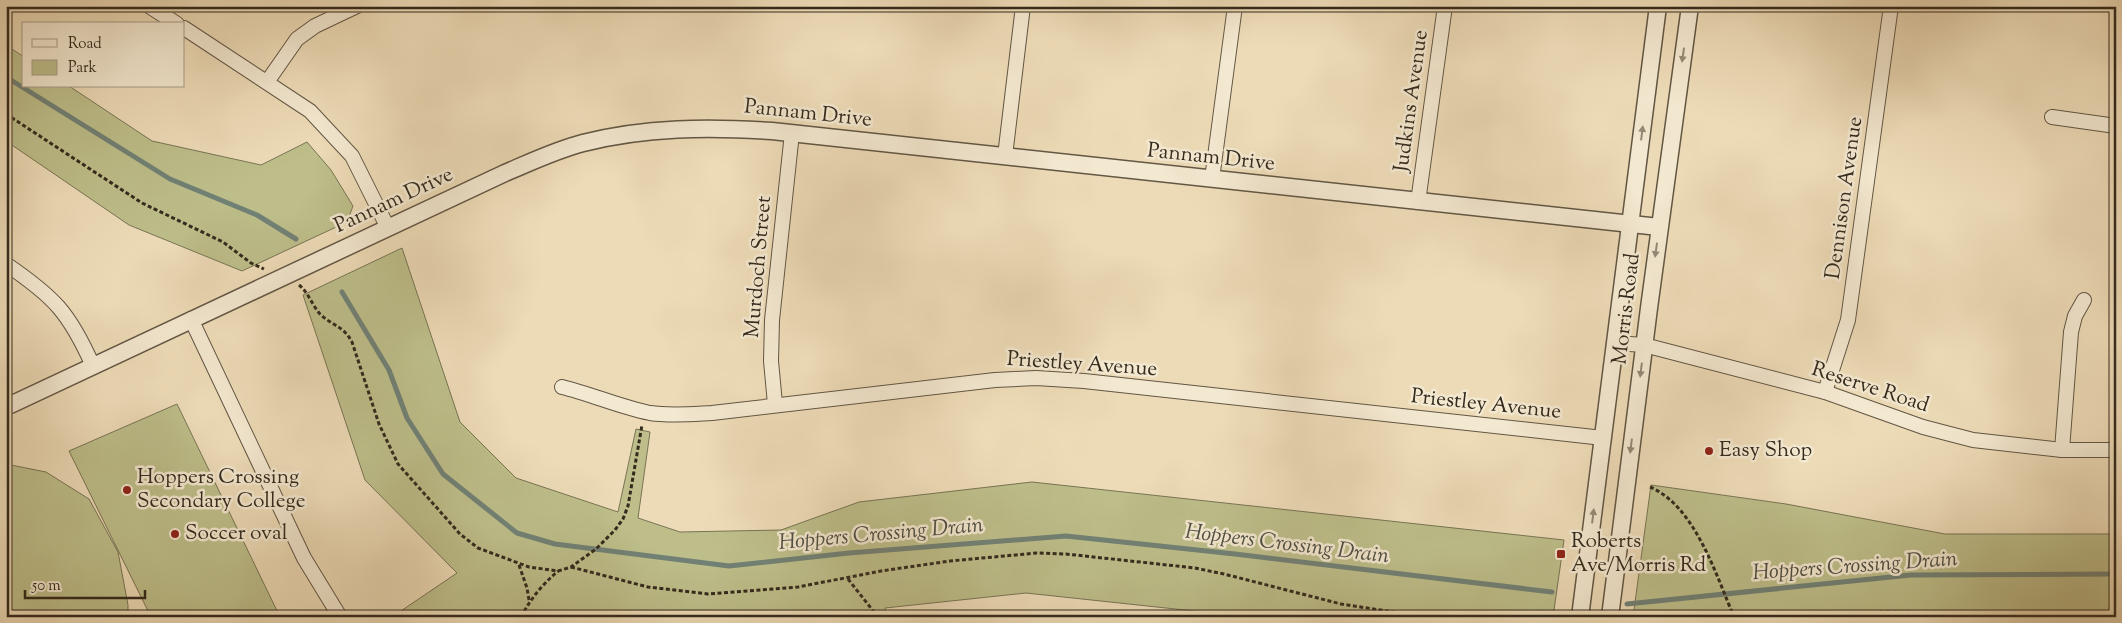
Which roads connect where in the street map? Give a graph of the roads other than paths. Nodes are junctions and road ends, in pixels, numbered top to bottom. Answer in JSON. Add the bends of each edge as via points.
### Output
{"nodes":[{"id":1,"x":149,"y":6,"type":"edge"},
{"id":2,"x":357,"y":6,"type":"edge"},
{"id":3,"x":1023,"y":6,"type":"edge"},
{"id":4,"x":1235,"y":6,"type":"edge"},
{"id":5,"x":1445,"y":6,"type":"edge"},
{"id":6,"x":1658,"y":6,"type":"edge"},
{"id":7,"x":1690,"y":6,"type":"edge"},
{"id":8,"x":1891,"y":6,"type":"edge"},
{"id":9,"x":174,"y":22,"type":"edge"},
{"id":10,"x":185,"y":29,"type":"edge"},
{"id":11,"x":267,"y":82,"type":"junction"},
{"id":12,"x":2052,"y":117,"type":"dead end"},
{"id":13,"x":2116,"y":126,"type":"edge"},
{"id":14,"x":792,"y":133,"type":"junction"},
{"id":15,"x":1004,"y":156,"type":"junction"},
{"id":16,"x":1212,"y":179,"type":"junction"},
{"id":17,"x":1418,"y":202,"type":"junction"},
{"id":18,"x":1630,"y":224,"type":"junction"},
{"id":19,"x":388,"y":228,"type":"junction"},
{"id":20,"x":1659,"y":228,"type":"junction"},
{"id":21,"x":6,"y":264,"type":"edge"},
{"id":22,"x":2084,"y":300,"type":"dead end"},
{"id":23,"x":191,"y":319,"type":"junction"},
{"id":24,"x":1615,"y":343,"type":"junction"},
{"id":25,"x":1644,"y":346,"type":"junction"},
{"id":26,"x":93,"y":366,"type":"junction"},
{"id":27,"x":562,"y":387,"type":"dead end"},
{"id":28,"x":1825,"y":392,"type":"junction"},
{"id":29,"x":775,"y":404,"type":"junction"},
{"id":30,"x":6,"y":407,"type":"edge"},
{"id":31,"x":1603,"y":438,"type":"junction"},
{"id":32,"x":2062,"y":450,"type":"junction"},
{"id":33,"x":2116,"y":450,"type":"edge"},
{"id":34,"x":340,"y":617,"type":"edge"},
{"id":35,"x":1580,"y":617,"type":"edge"},
{"id":36,"x":1610,"y":617,"type":"edge"}],
"edges":[{"from":1,"to":9,"type":"street"},
{"from":2,"to":11,"type":"street","via":[[315,26],[297,39]]},
{"from":3,"to":15,"type":"street"},
{"from":4,"to":16,"type":"street"},
{"from":5,"to":17,"type":"street","name":"Judkins Avenue"},
{"from":18,"to":6,"type":"street","name":"Morris Road","one_way":true},
{"from":7,"to":20,"type":"street","name":"Morris Road","one_way":true},
{"from":8,"to":28,"type":"street","name":"Dennison Avenue","via":[[1848,320]]},
{"from":10,"to":11,"type":"street"},
{"from":11,"to":19,"type":"street","via":[[310,111],[352,156]]},
{"from":12,"to":13,"type":"street"},
{"from":14,"to":15,"type":"street","name":"Pannam Drive"},
{"from":14,"to":19,"type":"street","name":"Pannam Drive","via":[[713,128],[644,132],[583,143],[512,170]]},
{"from":14,"to":29,"type":"street","name":"Murdoch Street","via":[[772,320]]},
{"from":15,"to":16,"type":"street","name":"Pannam Drive"},
{"from":16,"to":17,"type":"street","name":"Pannam Drive"},
{"from":17,"to":18,"type":"street","name":"Pannam Drive"},
{"from":18,"to":20,"type":"street","name":"Pannam Drive"},
{"from":18,"to":24,"type":"street","name":"Morris Road"},
{"from":19,"to":23,"type":"street","name":"Pannam Drive"},
{"from":20,"to":25,"type":"street","name":"Morris Road","one_way":true},
{"from":21,"to":26,"type":"street","via":[[41,289],[64,312],[80,336]]},
{"from":22,"to":32,"type":"street","via":[[2071,332]]},
{"from":23,"to":26,"type":"street","name":"Pannam Drive"},
{"from":23,"to":34,"type":"street","via":[[304,558]]},
{"from":24,"to":25,"type":"street","name":"Reserve Road"},
{"from":24,"to":31,"type":"street","name":"Morris Road"},
{"from":25,"to":28,"type":"street","name":"Reserve Road"},
{"from":25,"to":36,"type":"street","name":"Morris Road","one_way":true},
{"from":26,"to":30,"type":"street","name":"Pannam Drive"},
{"from":27,"to":29,"type":"street","name":"Priestley Avenue","via":[[653,413],[712,413]]},
{"from":28,"to":32,"type":"street","name":"Reserve Road","via":[[1923,427],[1973,440]]},
{"from":29,"to":31,"type":"street","name":"Priestley Avenue","via":[[1036,378]]},
{"from":35,"to":31,"type":"street","name":"Morris Road","one_way":true},
{"from":32,"to":33,"type":"street","name":"Reserve Road"}]}
